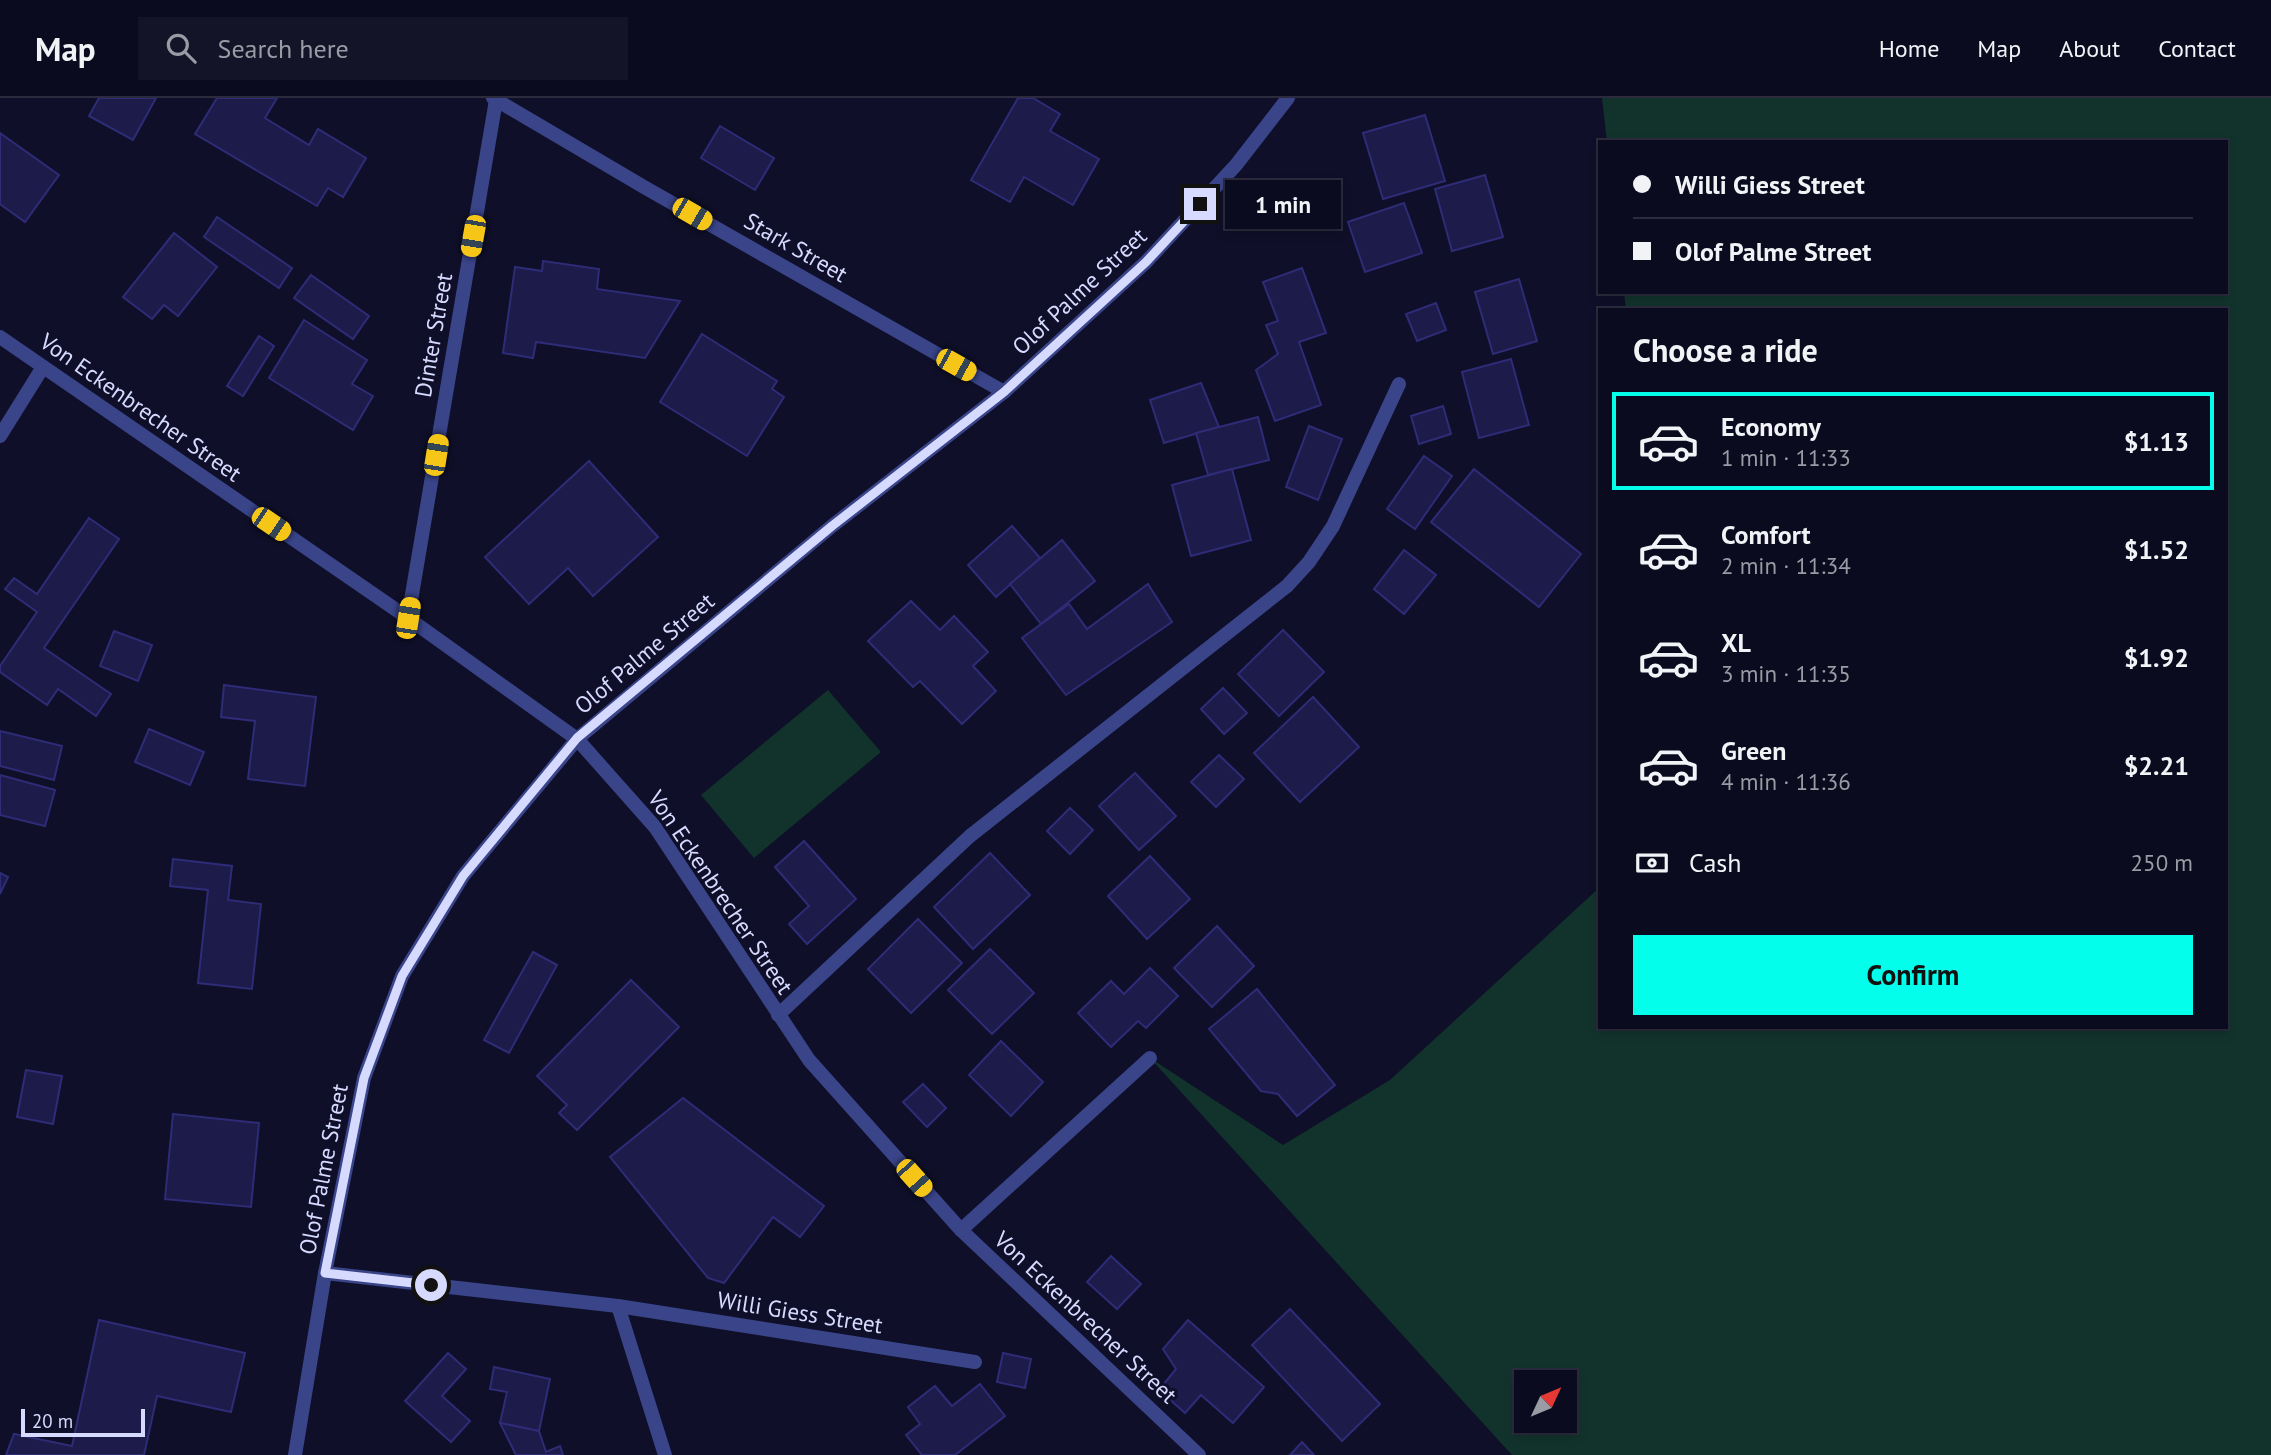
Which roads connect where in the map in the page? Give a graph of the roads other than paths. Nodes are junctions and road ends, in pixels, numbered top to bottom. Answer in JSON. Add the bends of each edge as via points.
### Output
{"nodes":[{"id":1,"x":1288,"y":98,"type":"edge"},
{"id":2,"x":495,"y":99,"type":"edge"},
{"id":3,"x":0,"y":337,"type":"edge"},
{"id":4,"x":43,"y":367,"type":"junction"},
{"id":5,"x":1399,"y":384,"type":"dead end"},
{"id":6,"x":1004,"y":392,"type":"junction"},
{"id":7,"x":0,"y":436,"type":"edge"},
{"id":8,"x":408,"y":618,"type":"junction"},
{"id":9,"x":577,"y":738,"type":"junction"},
{"id":10,"x":778,"y":1015,"type":"junction"},
{"id":11,"x":1150,"y":1058,"type":"dead end"},
{"id":12,"x":961,"y":1230,"type":"junction"},
{"id":13,"x":325,"y":1273,"type":"junction"},
{"id":14,"x":618,"y":1306,"type":"junction"},
{"id":15,"x":975,"y":1362,"type":"dead end"},
{"id":16,"x":295,"y":1455,"type":"edge"},
{"id":17,"x":666,"y":1455,"type":"edge"},
{"id":18,"x":1199,"y":1455,"type":"edge"}],
"edges":[{"from":1,"to":6,"type":"street","name":"Olof Palme Street","via":[[1236,165],[1146,262]]},
{"from":2,"to":6,"type":"street","name":"Stark Street"},
{"from":2,"to":8,"type":"street","name":"Dinter Street"},
{"from":3,"to":4,"type":"street","name":"Von Eckenbrecher Street"},
{"from":4,"to":7,"type":"street"},
{"from":4,"to":8,"type":"street","name":"Von Eckenbrecher Street"},
{"from":5,"to":10,"type":"street","via":[[1334,526],[1287,586],[970,836]]},
{"from":6,"to":9,"type":"street","name":"Olof Palme Street","via":[[832,526]]},
{"from":8,"to":9,"type":"street","name":"Von Eckenbrecher Street"},
{"from":9,"to":10,"type":"street","name":"Von Eckenbrecher Street","via":[[655,827]]},
{"from":9,"to":13,"type":"street","name":"Olof Palme Street","via":[[463,876],[402,976],[364,1078]]},
{"from":10,"to":12,"type":"street","name":"Von Eckenbrecher Street","via":[[809,1060]]},
{"from":11,"to":12,"type":"street"},
{"from":12,"to":18,"type":"street","name":"Von Eckenbrecher Street"},
{"from":13,"to":14,"type":"street","name":"Willi Giess Street"},
{"from":13,"to":16,"type":"street","name":"Olof Palme Street"},
{"from":14,"to":15,"type":"street","name":"Willi Giess Street"},
{"from":14,"to":17,"type":"street"}]}
